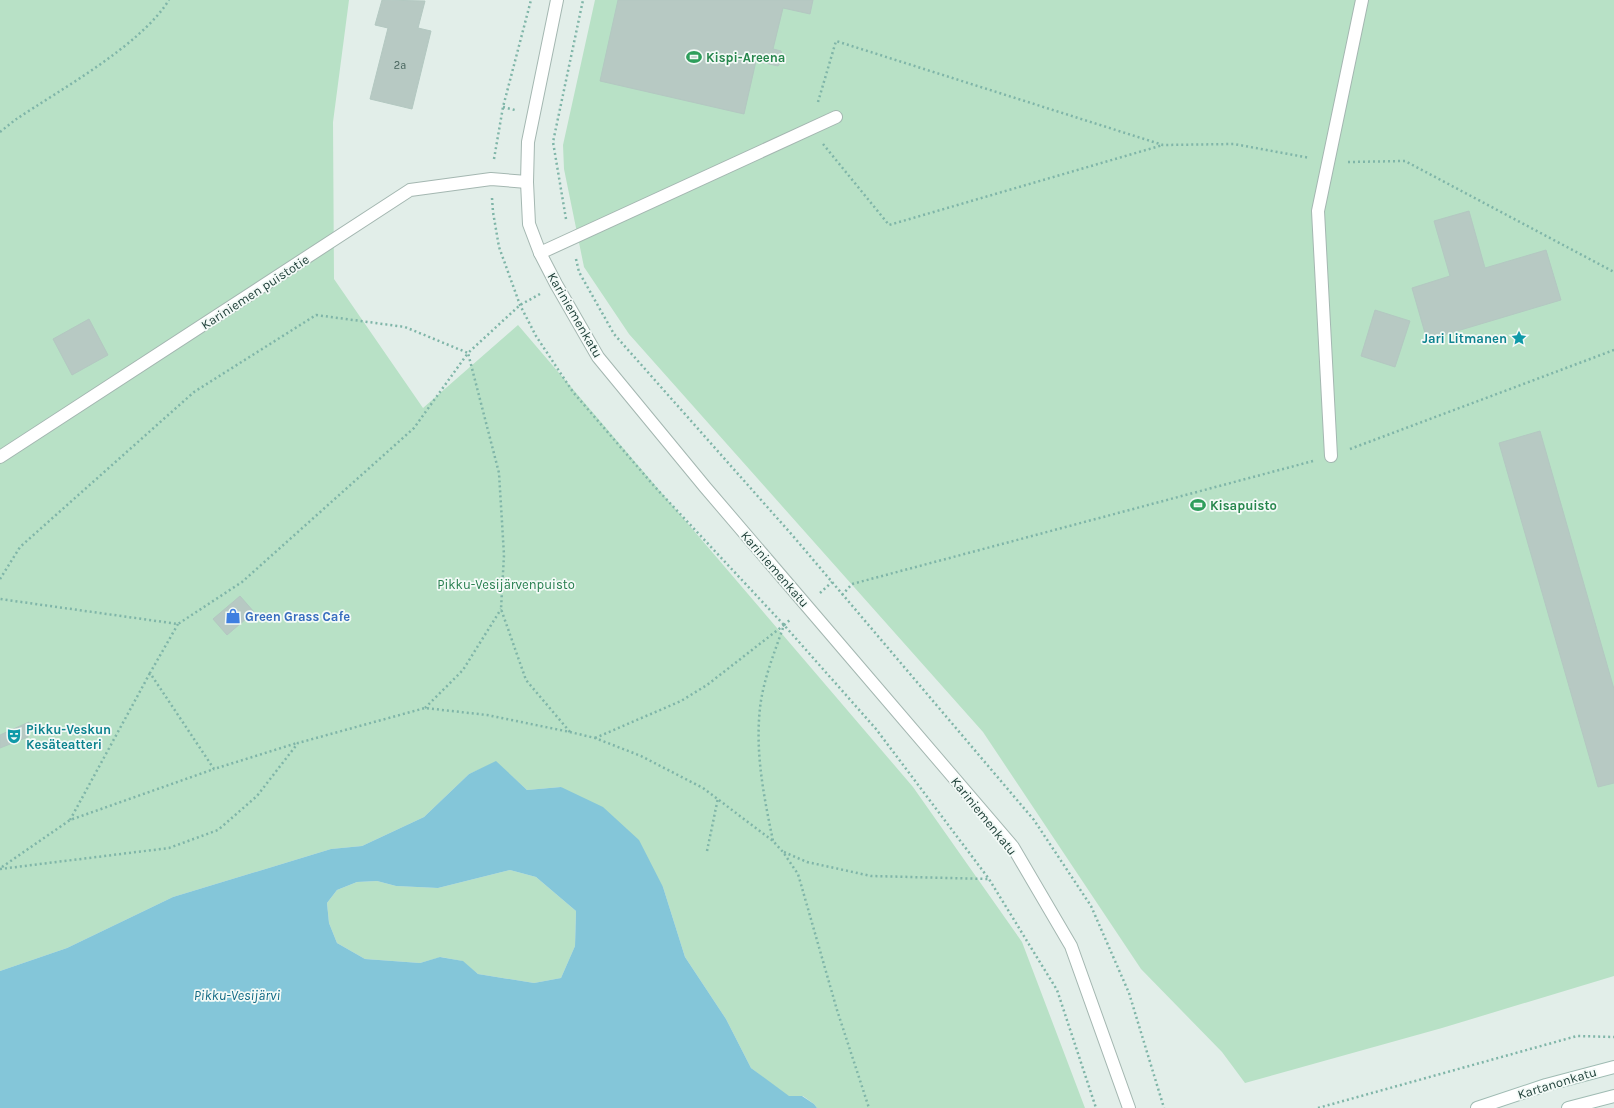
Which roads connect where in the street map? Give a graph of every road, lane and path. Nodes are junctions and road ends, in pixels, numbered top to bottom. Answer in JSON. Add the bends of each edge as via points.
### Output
{"nodes":[{"id":1,"x":169,"y":0,"type":"edge"},
{"id":2,"x":557,"y":0,"type":"edge"},
{"id":3,"x":583,"y":0,"type":"edge"},
{"id":4,"x":1362,"y":0,"type":"edge"},
{"id":5,"x":836,"y":117,"type":"dead end"},
{"id":6,"x":811,"y":128,"type":"junction"},
{"id":7,"x":0,"y":132,"type":"edge"},
{"id":8,"x":1163,"y":146,"type":"junction"},
{"id":9,"x":1328,"y":162,"type":"junction"},
{"id":10,"x":527,"y":182,"type":"junction"},
{"id":11,"x":570,"y":240,"type":"junction"},
{"id":12,"x":540,"y":253,"type":"junction"},
{"id":13,"x":579,"y":272,"type":"junction"},
{"id":14,"x":1614,"y":272,"type":"edge"},
{"id":15,"x":556,"y":284,"type":"junction"},
{"id":16,"x":1614,"y":350,"type":"edge"},
{"id":17,"x":468,"y":353,"type":"junction"},
{"id":18,"x":1331,"y":456,"type":"junction"},
{"id":19,"x":0,"y":457,"type":"edge"},
{"id":20,"x":0,"y":579,"type":"edge"},
{"id":21,"x":0,"y":599,"type":"edge"},
{"id":22,"x":501,"y":609,"type":"junction"},
{"id":23,"x":178,"y":624,"type":"junction"},
{"id":24,"x":150,"y":673,"type":"junction"},
{"id":25,"x":425,"y":708,"type":"junction"},
{"id":26,"x":570,"y":732,"type":"junction"},
{"id":27,"x":595,"y":738,"type":"junction"},
{"id":28,"x":298,"y":743,"type":"junction"},
{"id":29,"x":214,"y":769,"type":"junction"},
{"id":30,"x":718,"y":798,"type":"junction"},
{"id":31,"x":70,"y":820,"type":"junction"},
{"id":32,"x":773,"y":841,"type":"junction"},
{"id":33,"x":707,"y":851,"type":"dead end"},
{"id":34,"x":783,"y":852,"type":"junction"},
{"id":35,"x":1,"y":868,"type":"edge"},
{"id":36,"x":989,"y":879,"type":"dead end"},
{"id":37,"x":1614,"y":1037,"type":"edge"},
{"id":38,"x":1614,"y":1067,"type":"edge"},
{"id":39,"x":1614,"y":1096,"type":"edge"},
{"id":40,"x":1490,"y":1106,"type":"edge"},
{"id":41,"x":869,"y":1108,"type":"edge"},
{"id":42,"x":1128,"y":1108,"type":"edge"},
{"id":43,"x":1318,"y":1108,"type":"edge"},
{"id":44,"x":1477,"y":1108,"type":"edge"},
{"id":45,"x":1568,"y":1108,"type":"edge"}],
"edges":[{"from":1,"to":7,"type":"path","via":[[121,49]]},
{"from":2,"to":10,"type":"street","name":"Kariniemenkatu","via":[[528,142]]},
{"from":3,"to":11,"type":"path","via":[[553,142]]},
{"from":4,"to":9,"type":"street"},
{"from":5,"to":6,"type":"street"},
{"from":6,"to":8,"type":"path","via":[[889,225]]},
{"from":6,"to":8,"type":"path","via":[[836,41]]},
{"from":6,"to":11,"type":"street"},
{"from":8,"to":9,"type":"path","via":[[1234,144]]},
{"from":9,"to":14,"type":"path","via":[[1404,161]]},
{"from":9,"to":18,"type":"street","via":[[1318,211]]},
{"from":10,"to":12,"type":"street","name":"Kariniemenkatu","via":[[529,224]]},
{"from":10,"to":19,"type":"street","name":"Kariniemen puistotie","via":[[491,179],[410,190]]},
{"from":11,"to":12,"type":"street"},
{"from":11,"to":13,"type":"path"},
{"from":12,"to":15,"type":"street","name":"Kariniemenkatu"},
{"from":13,"to":15,"type":"path"},
{"from":13,"to":18,"type":"path","via":[[614,334],[842,595],[852,584]]},
{"from":15,"to":17,"type":"path","via":[[520,305]]},
{"from":15,"to":42,"type":"street","name":"Kariniemenkatu","via":[[598,357],[705,487],[1013,847],[1071,946]]},
{"from":16,"to":18,"type":"path"},
{"from":17,"to":20,"type":"path","via":[[405,327],[316,315],[194,392],[20,548]]},
{"from":17,"to":22,"type":"path","via":[[499,473],[504,555]]},
{"from":17,"to":23,"type":"path","via":[[414,428],[242,582]]},
{"from":21,"to":23,"type":"path"},
{"from":22,"to":25,"type":"path","via":[[463,670]]},
{"from":22,"to":26,"type":"path","via":[[526,680]]},
{"from":23,"to":24,"type":"path"},
{"from":24,"to":29,"type":"path"},
{"from":24,"to":31,"type":"path"},
{"from":25,"to":26,"type":"path","via":[[487,715]]},
{"from":25,"to":28,"type":"path"},
{"from":26,"to":27,"type":"path"},
{"from":27,"to":30,"type":"path","via":[[641,756]]},
{"from":27,"to":32,"type":"path","via":[[681,701],[707,685],[784,625],[760,706],[758,732],[762,786]]},
{"from":28,"to":29,"type":"path"},
{"from":28,"to":35,"type":"path","via":[[257,796],[218,830],[168,848]]},
{"from":29,"to":31,"type":"path"},
{"from":30,"to":32,"type":"path"},
{"from":30,"to":33,"type":"path"},
{"from":31,"to":35,"type":"path"},
{"from":32,"to":34,"type":"path"},
{"from":34,"to":36,"type":"path","via":[[807,862],[871,876]]},
{"from":34,"to":41,"type":"path","via":[[798,874],[837,1010]]},
{"from":37,"to":43,"type":"path","via":[[1577,1036]]},
{"from":38,"to":40,"type":"street","name":"Kartanonkatu","via":[[1546,1085]]},
{"from":39,"to":45,"type":"street","name":"Kartanonkatu"},
{"from":40,"to":44,"type":"street","name":"Kartanonkatu"}]}
